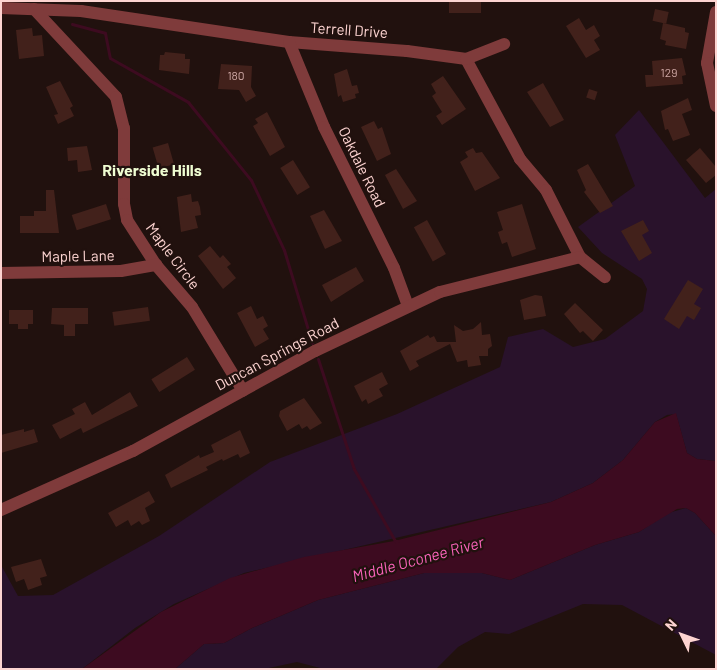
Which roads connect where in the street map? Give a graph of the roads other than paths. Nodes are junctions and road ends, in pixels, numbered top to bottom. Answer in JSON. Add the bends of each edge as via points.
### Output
{"nodes":[{"id":1,"x":1,"y":8,"type":"edge"},
{"id":2,"x":34,"y":8,"type":"junction"},
{"id":3,"x":716,"y":12,"type":"edge"},
{"id":4,"x":289,"y":42,"type":"junction"},
{"id":5,"x":504,"y":44,"type":"dead end"},
{"id":6,"x":712,"y":46,"type":"edge"},
{"id":7,"x":466,"y":59,"type":"junction"},
{"id":8,"x":716,"y":106,"type":"edge"},
{"id":9,"x":580,"y":257,"type":"junction"},
{"id":10,"x":156,"y":265,"type":"junction"},
{"id":11,"x":1,"y":273,"type":"edge"},
{"id":12,"x":605,"y":277,"type":"dead end"},
{"id":13,"x":408,"y":306,"type":"junction"},
{"id":14,"x":242,"y":391,"type":"junction"},
{"id":15,"x":1,"y":510,"type":"edge"}],
"edges":[{"from":1,"to":2,"type":"street","name":"Terrell Drive"},
{"from":2,"to":4,"type":"street","name":"Terrell Drive","via":[[81,11]]},
{"from":2,"to":10,"type":"street","name":"Maple Circle","via":[[116,98],[124,128],[127,220]]},
{"from":3,"to":6,"type":"street"},
{"from":4,"to":7,"type":"street","name":"Terrell Drive"},
{"from":4,"to":13,"type":"street","name":"Oakdale Road","via":[[324,127],[394,268]]},
{"from":5,"to":7,"type":"street"},
{"from":6,"to":8,"type":"street","via":[[708,76]]},
{"from":7,"to":9,"type":"street","via":[[520,159],[546,190]]},
{"from":9,"to":12,"type":"street"},
{"from":9,"to":13,"type":"street","name":"Duncan Springs Road","via":[[440,292]]},
{"from":10,"to":11,"type":"street","name":"Maple Lane","via":[[121,271]]},
{"from":10,"to":14,"type":"street","name":"Maple Circle","via":[[192,308]]},
{"from":13,"to":14,"type":"street","name":"Duncan Springs Road"},
{"from":14,"to":15,"type":"street","name":"Duncan Springs Road","via":[[134,451]]}]}
